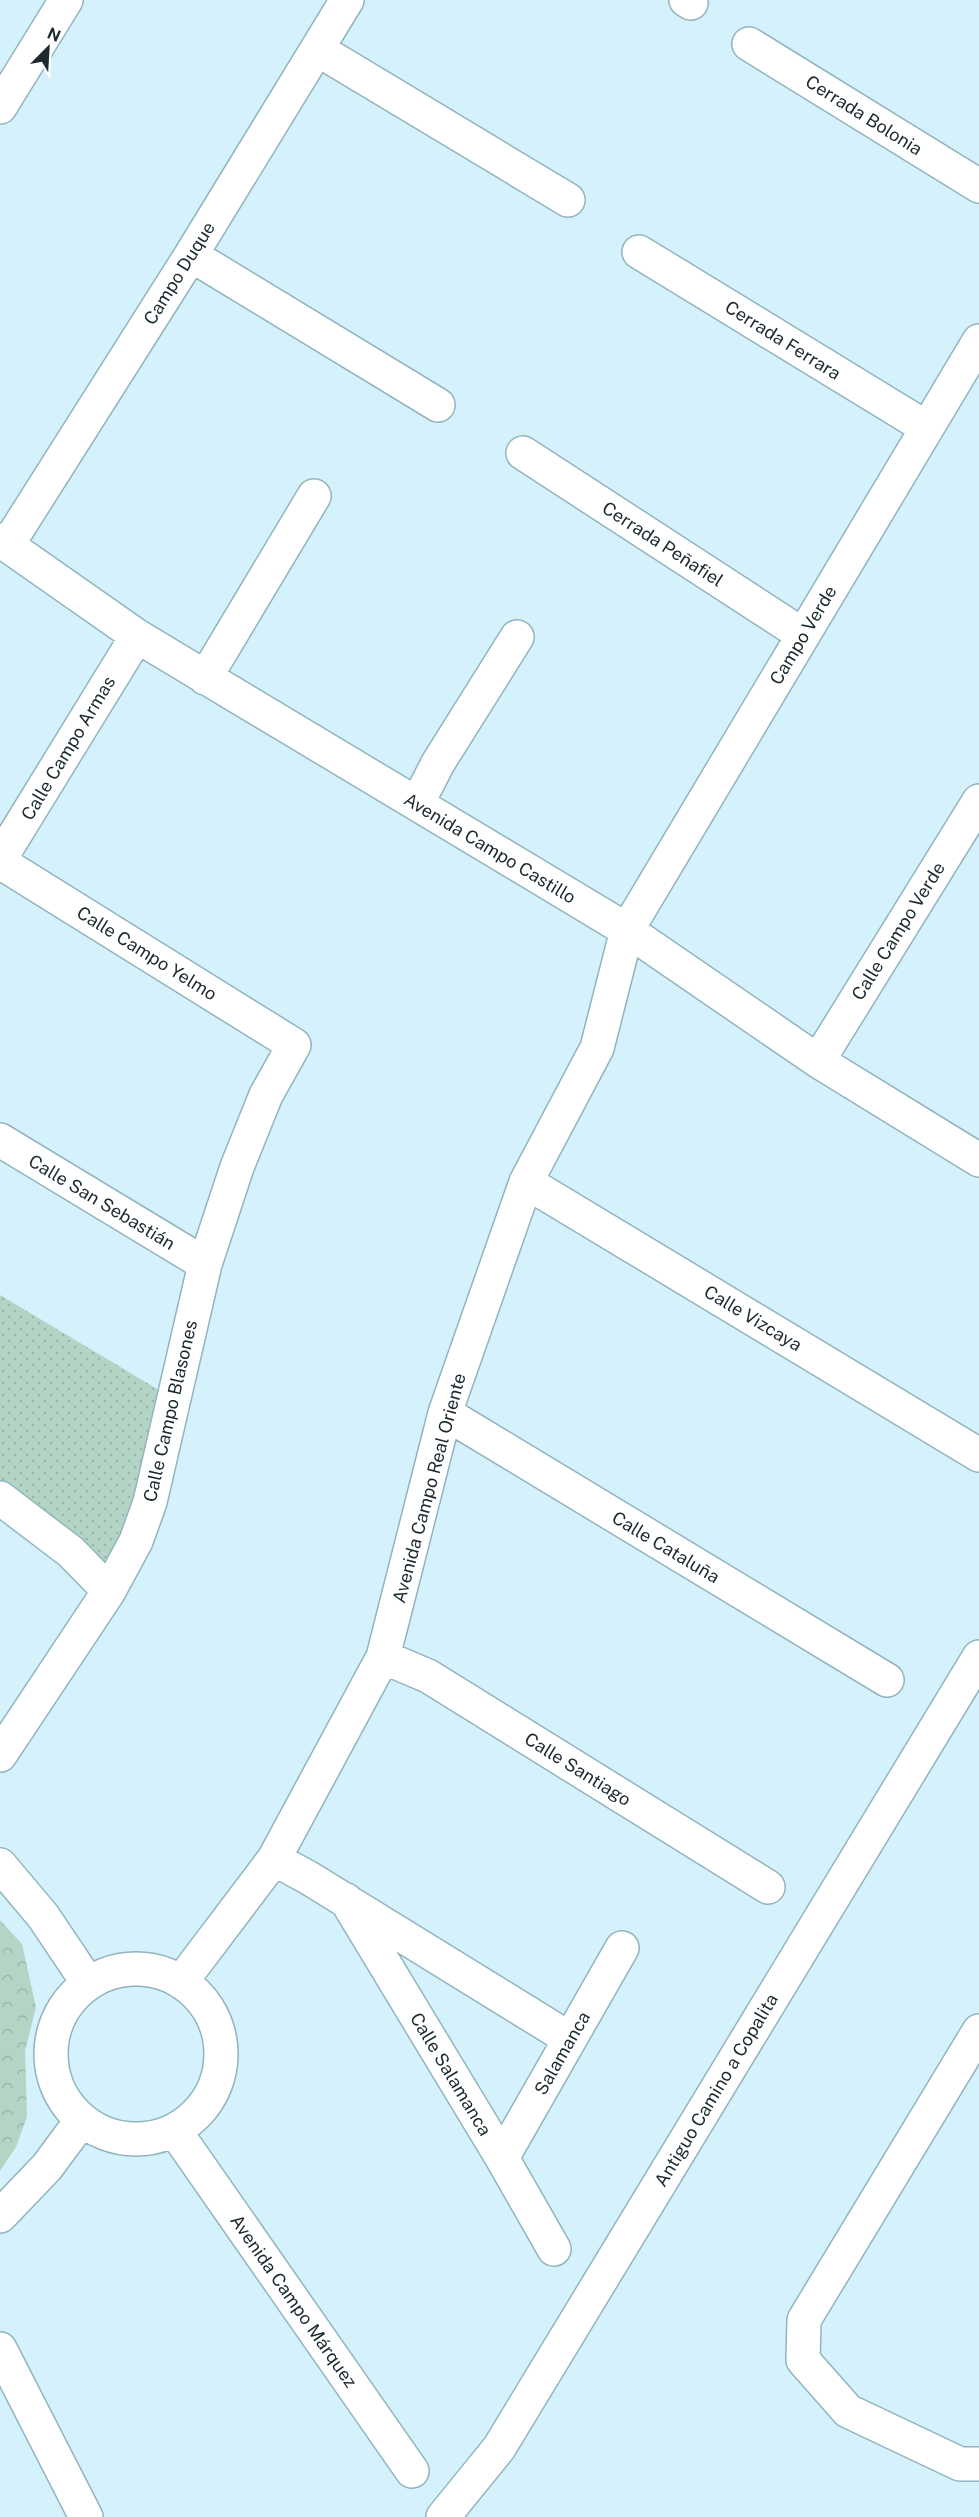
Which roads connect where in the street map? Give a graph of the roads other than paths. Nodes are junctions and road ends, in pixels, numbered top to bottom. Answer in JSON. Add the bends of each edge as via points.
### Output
{"nodes":[{"id":1,"x":66,"y":0,"type":"edge"},
{"id":2,"x":347,"y":0,"type":"edge"},
{"id":3,"x":749,"y":44,"type":"dead end"},
{"id":4,"x":317,"y":49,"type":"junction"},
{"id":5,"x":0,"y":107,"type":"edge"},
{"id":6,"x":979,"y":186,"type":"edge"},
{"id":7,"x":568,"y":200,"type":"dead end"},
{"id":8,"x":639,"y":252,"type":"dead end"},
{"id":9,"x":191,"y":255,"type":"junction"},
{"id":10,"x":979,"y":341,"type":"edge"},
{"id":11,"x":438,"y":405,"type":"dead end"},
{"id":12,"x":927,"y":428,"type":"junction"},
{"id":13,"x":523,"y":453,"type":"dead end"},
{"id":14,"x":314,"y":496,"type":"dead end"},
{"id":15,"x":4,"y":542,"type":"edge"},
{"id":16,"x":803,"y":635,"type":"junction"},
{"id":17,"x":137,"y":636,"type":"junction"},
{"id":18,"x":517,"y":637,"type":"dead end"},
{"id":19,"x":205,"y":678,"type":"junction"},
{"id":20,"x":979,"y":801,"type":"edge"},
{"id":21,"x":417,"y":804,"type":"junction"},
{"id":22,"x":0,"y":861,"type":"edge"},
{"id":23,"x":627,"y":930,"type":"junction"},
{"id":24,"x":294,"y":1045,"type":"joint"},
{"id":25,"x":818,"y":1061,"type":"junction"},
{"id":26,"x":0,"y":1140,"type":"edge"},
{"id":27,"x":979,"y":1160,"type":"edge"},
{"id":28,"x":526,"y":1182,"type":"junction"},
{"id":29,"x":205,"y":1264,"type":"junction"},
{"id":30,"x":445,"y":1413,"type":"junction"},
{"id":31,"x":979,"y":1455,"type":"edge"},
{"id":32,"x":0,"y":1498,"type":"edge"},
{"id":33,"x":109,"y":1591,"type":"junction"},
{"id":34,"x":383,"y":1657,"type":"junction"},
{"id":35,"x":979,"y":1657,"type":"edge"},
{"id":36,"x":887,"y":1680,"type":"dead end"},
{"id":37,"x":0,"y":1755,"type":"edge"},
{"id":38,"x":274,"y":1859,"type":"junction"},
{"id":39,"x":0,"y":1865,"type":"edge"},
{"id":40,"x":768,"y":1887,"type":"dead end"},
{"id":41,"x":346,"y":1900,"type":"junction"},
{"id":42,"x":622,"y":1948,"type":"dead end"},
{"id":43,"x":181,"y":1982,"type":"junction"},
{"id":44,"x":88,"y":1983,"type":"junction"},
{"id":45,"x":979,"y":2031,"type":"edge"},
{"id":46,"x":570,"y":2039,"type":"junction"},
{"id":47,"x":81,"y":2121,"type":"junction"},
{"id":48,"x":175,"y":2131,"type":"junction"},
{"id":49,"x":502,"y":2158,"type":"junction"},
{"id":50,"x":0,"y":2216,"type":"edge"},
{"id":51,"x":554,"y":2249,"type":"dead end"},
{"id":52,"x":0,"y":2349,"type":"edge"},
{"id":53,"x":979,"y":2464,"type":"edge"},
{"id":54,"x":412,"y":2471,"type":"dead end"},
{"id":55,"x":86,"y":2517,"type":"edge"},
{"id":56,"x":444,"y":2517,"type":"edge"}],
"edges":[{"from":1,"to":5,"type":"street"},
{"from":2,"to":4,"type":"street","name":"Campo Duque"},
{"from":3,"to":6,"type":"street","name":"Cerrada Bolonia"},
{"from":4,"to":7,"type":"street"},
{"from":4,"to":9,"type":"street","name":"Campo Duque"},
{"from":8,"to":12,"type":"street","name":"Cerrada Ferrara"},
{"from":9,"to":11,"type":"street"},
{"from":9,"to":15,"type":"street","name":"Campo Duque"},
{"from":10,"to":12,"type":"street","name":"Campo Verde"},
{"from":12,"to":16,"type":"street","name":"Campo Verde"},
{"from":13,"to":16,"type":"street","name":"Cerrada Peñafiel"},
{"from":14,"to":19,"type":"street"},
{"from":15,"to":17,"type":"street","name":"Avenida Campo Castillo"},
{"from":16,"to":23,"type":"street","name":"Campo Verde"},
{"from":17,"to":19,"type":"street","name":"Avenida Campo Castillo"},
{"from":17,"to":22,"type":"street","name":"Calle Campo Armas"},
{"from":18,"to":21,"type":"street","via":[[438,763]]},
{"from":19,"to":21,"type":"street","name":"Avenida Campo Castillo"},
{"from":20,"to":25,"type":"street","name":"Calle Campo Verde"},
{"from":21,"to":23,"type":"street","name":"Avenida Campo Castillo"},
{"from":22,"to":24,"type":"street","name":"Calle Campo Yelmo"},
{"from":23,"to":25,"type":"street","name":"Avenida Campo Castillo"},
{"from":23,"to":28,"type":"street","name":"Avenida Campo Real Oriente","via":[[597,1048]]},
{"from":24,"to":29,"type":"street","name":"Calle Campo Blasones","via":[[266,1095]]},
{"from":25,"to":27,"type":"street","name":"Avenida Campo Castillo"},
{"from":26,"to":29,"type":"street","name":"Calle San Sebastián"},
{"from":28,"to":30,"type":"street","name":"Avenida Campo Real Oriente"},
{"from":28,"to":31,"type":"street","name":"Calle Vizcaya"},
{"from":29,"to":33,"type":"street","name":"Calle Campo Blasones","via":[[150,1502],[136,1541]]},
{"from":30,"to":34,"type":"street","name":"Avenida Campo Real Oriente"},
{"from":30,"to":36,"type":"street","name":"Calle Cataluña"},
{"from":32,"to":33,"type":"street","via":[[70,1552]]},
{"from":33,"to":37,"type":"street","name":"Calle Campo Blasones"},
{"from":34,"to":38,"type":"street","name":"Avenida Campo Real Oriente"},
{"from":34,"to":40,"type":"street","name":"Calle Santiago","via":[[428,1676]]},
{"from":35,"to":56,"type":"street","name":"Antiguo Camino a Copalita","via":[[500,2448]]},
{"from":38,"to":41,"type":"street","name":"Calle Salamanca"},
{"from":38,"to":43,"type":"street","name":"Avenida Campo Real Oriente"},
{"from":39,"to":44,"type":"street","via":[[43,1916]]},
{"from":41,"to":46,"type":"street","name":"Calle Salamanca"},
{"from":41,"to":49,"type":"street","name":"Calle Salamanca"},
{"from":42,"to":46,"type":"street","name":"Salamanca"},
{"from":43,"to":44,"type":"street","via":[[158,1972],[134,1969],[110,1973]]},
{"from":43,"to":48,"type":"street","via":[[201,1998],[214,2020],[221,2046],[220,2071],[212,2095],[196,2116]]},
{"from":44,"to":47,"type":"street","via":[[65,2006],[52,2035],[51,2067],[61,2096]]},
{"from":45,"to":53,"type":"street","via":[[804,2320],[804,2360],[848,2411],[960,2464]]},
{"from":46,"to":49,"type":"street","name":"Salamanca"},
{"from":47,"to":48,"type":"street","via":[[111,2137],[143,2140]]},
{"from":47,"to":50,"type":"street","via":[[47,2167]]},
{"from":48,"to":54,"type":"street","name":"Avenida Campo Márquez"},
{"from":49,"to":51,"type":"street","name":"Calle Salamanca"},
{"from":52,"to":55,"type":"street"}]}
